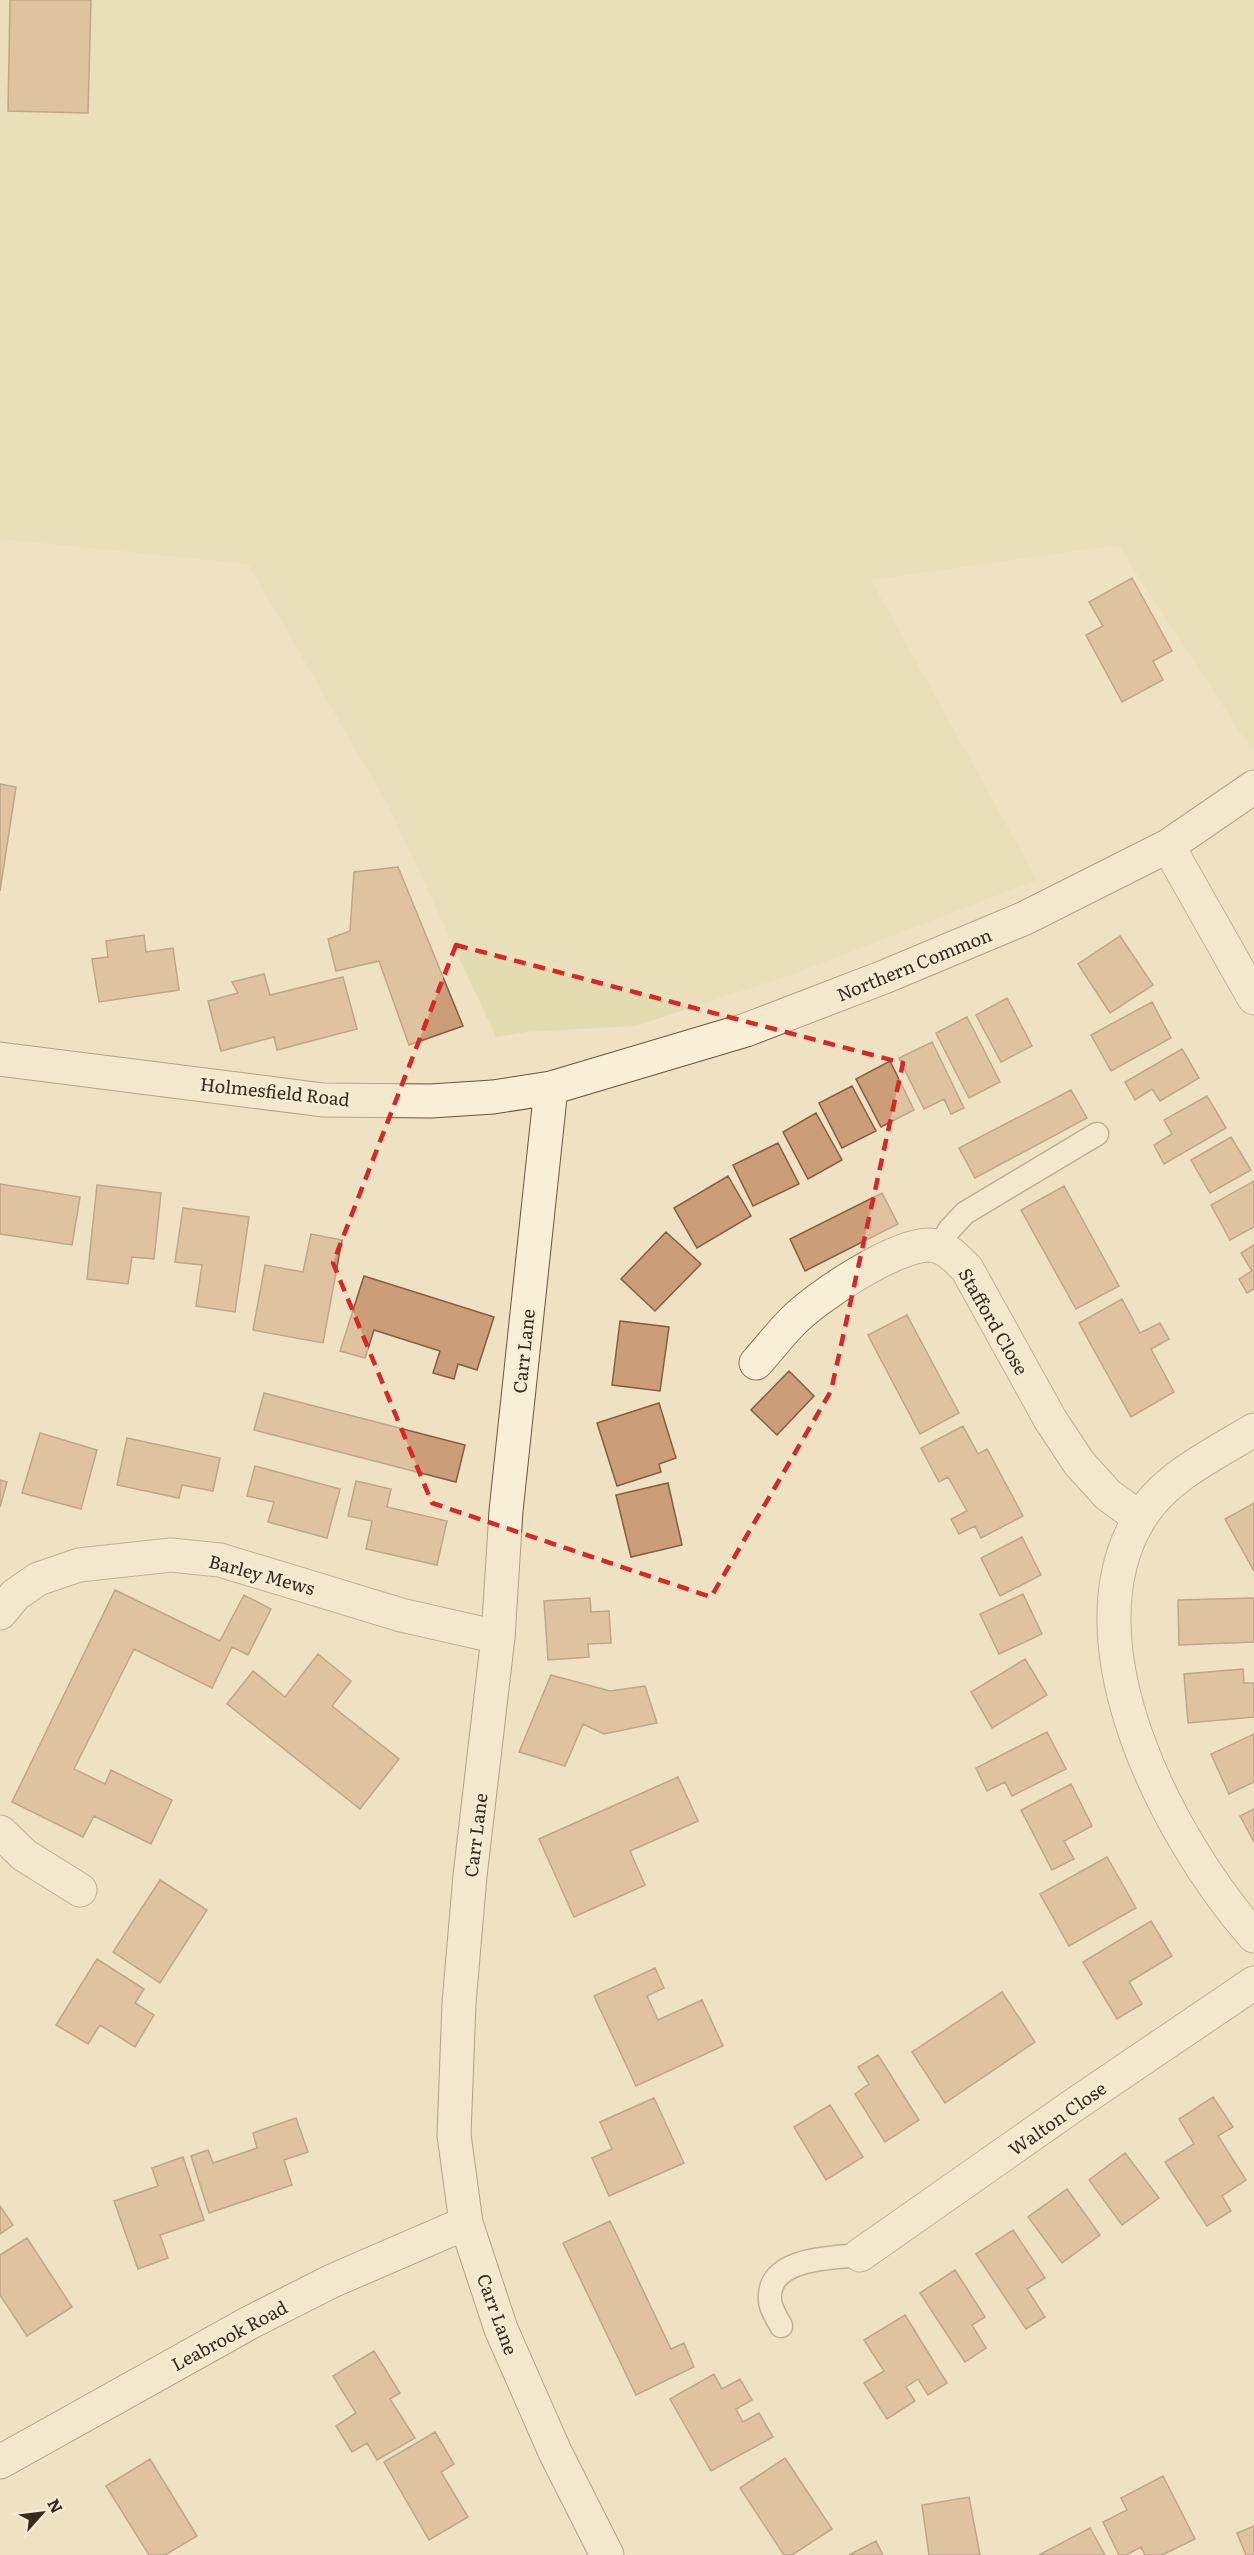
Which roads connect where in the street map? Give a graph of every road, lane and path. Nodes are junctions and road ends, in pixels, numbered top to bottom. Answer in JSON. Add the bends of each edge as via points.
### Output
{"nodes":[{"id":1,"x":1254,"y":787,"type":"edge"},
{"id":2,"x":1168,"y":846,"type":"junction"},
{"id":3,"x":1254,"y":998,"type":"edge"},
{"id":4,"x":0,"y":1059,"type":"edge"},
{"id":5,"x":551,"y":1088,"type":"junction"},
{"id":6,"x":1097,"y":1134,"type":"dead end"},
{"id":7,"x":940,"y":1248,"type":"junction"},
{"id":8,"x":756,"y":1363,"type":"dead end"},
{"id":9,"x":1254,"y":1430,"type":"edge"},
{"id":10,"x":1140,"y":1518,"type":"junction"},
{"id":11,"x":0,"y":1613,"type":"edge"},
{"id":12,"x":498,"y":1637,"type":"junction"},
{"id":13,"x":0,"y":1832,"type":"edge"},
{"id":14,"x":80,"y":1890,"type":"dead end"},
{"id":15,"x":1254,"y":1936,"type":"edge"},
{"id":16,"x":1254,"y":1983,"type":"edge"},
{"id":17,"x":466,"y":2223,"type":"junction"},
{"id":18,"x":861,"y":2255,"type":"joint"},
{"id":19,"x":781,"y":2326,"type":"dead end"},
{"id":20,"x":0,"y":2462,"type":"edge"},
{"id":21,"x":607,"y":2555,"type":"edge"}],
"edges":[{"from":1,"to":2,"type":"street","name":"Northern Common"},
{"from":2,"to":3,"type":"street"},
{"from":2,"to":5,"type":"street","name":"Northern Common","via":[[1024,918],[884,977],[746,1030]]},
{"from":4,"to":5,"type":"street","name":"Holmesfield Road","via":[[323,1100],[431,1101]]},
{"from":5,"to":12,"type":"street","name":"Carr Lane","via":[[506,1511]]},
{"from":6,"to":7,"type":"lane","via":[[965,1213],[949,1230]]},
{"from":7,"to":8,"type":"street","via":[[931,1245],[899,1251],[826,1293],[793,1321]]},
{"from":7,"to":10,"type":"street","name":"Stafford Close","via":[[952,1253],[967,1269],[1050,1419],[1079,1463],[1108,1494]]},
{"from":9,"to":10,"type":"street","via":[[1197,1464],[1161,1492]]},
{"from":10,"to":15,"type":"street","via":[[1116,1588],[1114,1636],[1120,1684],[1164,1803],[1196,1859]]},
{"from":11,"to":12,"type":"street","name":"Barley Mews","via":[[15,1595],[38,1579],[79,1565],[171,1555],[220,1560],[401,1615]]},
{"from":12,"to":17,"type":"street","name":"Carr Lane","via":[[459,2003],[454,2135]]},
{"from":13,"to":14,"type":"street","via":[[24,1855]]},
{"from":16,"to":18,"type":"street","name":"Walton Close"},
{"from":17,"to":20,"type":"street","name":"Leabrook Road","via":[[332,2281],[259,2318]]},
{"from":17,"to":21,"type":"street","name":"Carr Lane","via":[[501,2329],[555,2452]]},
{"from":18,"to":19,"type":"lane","via":[[822,2258],[787,2268],[773,2282],[770,2301]]}]}
